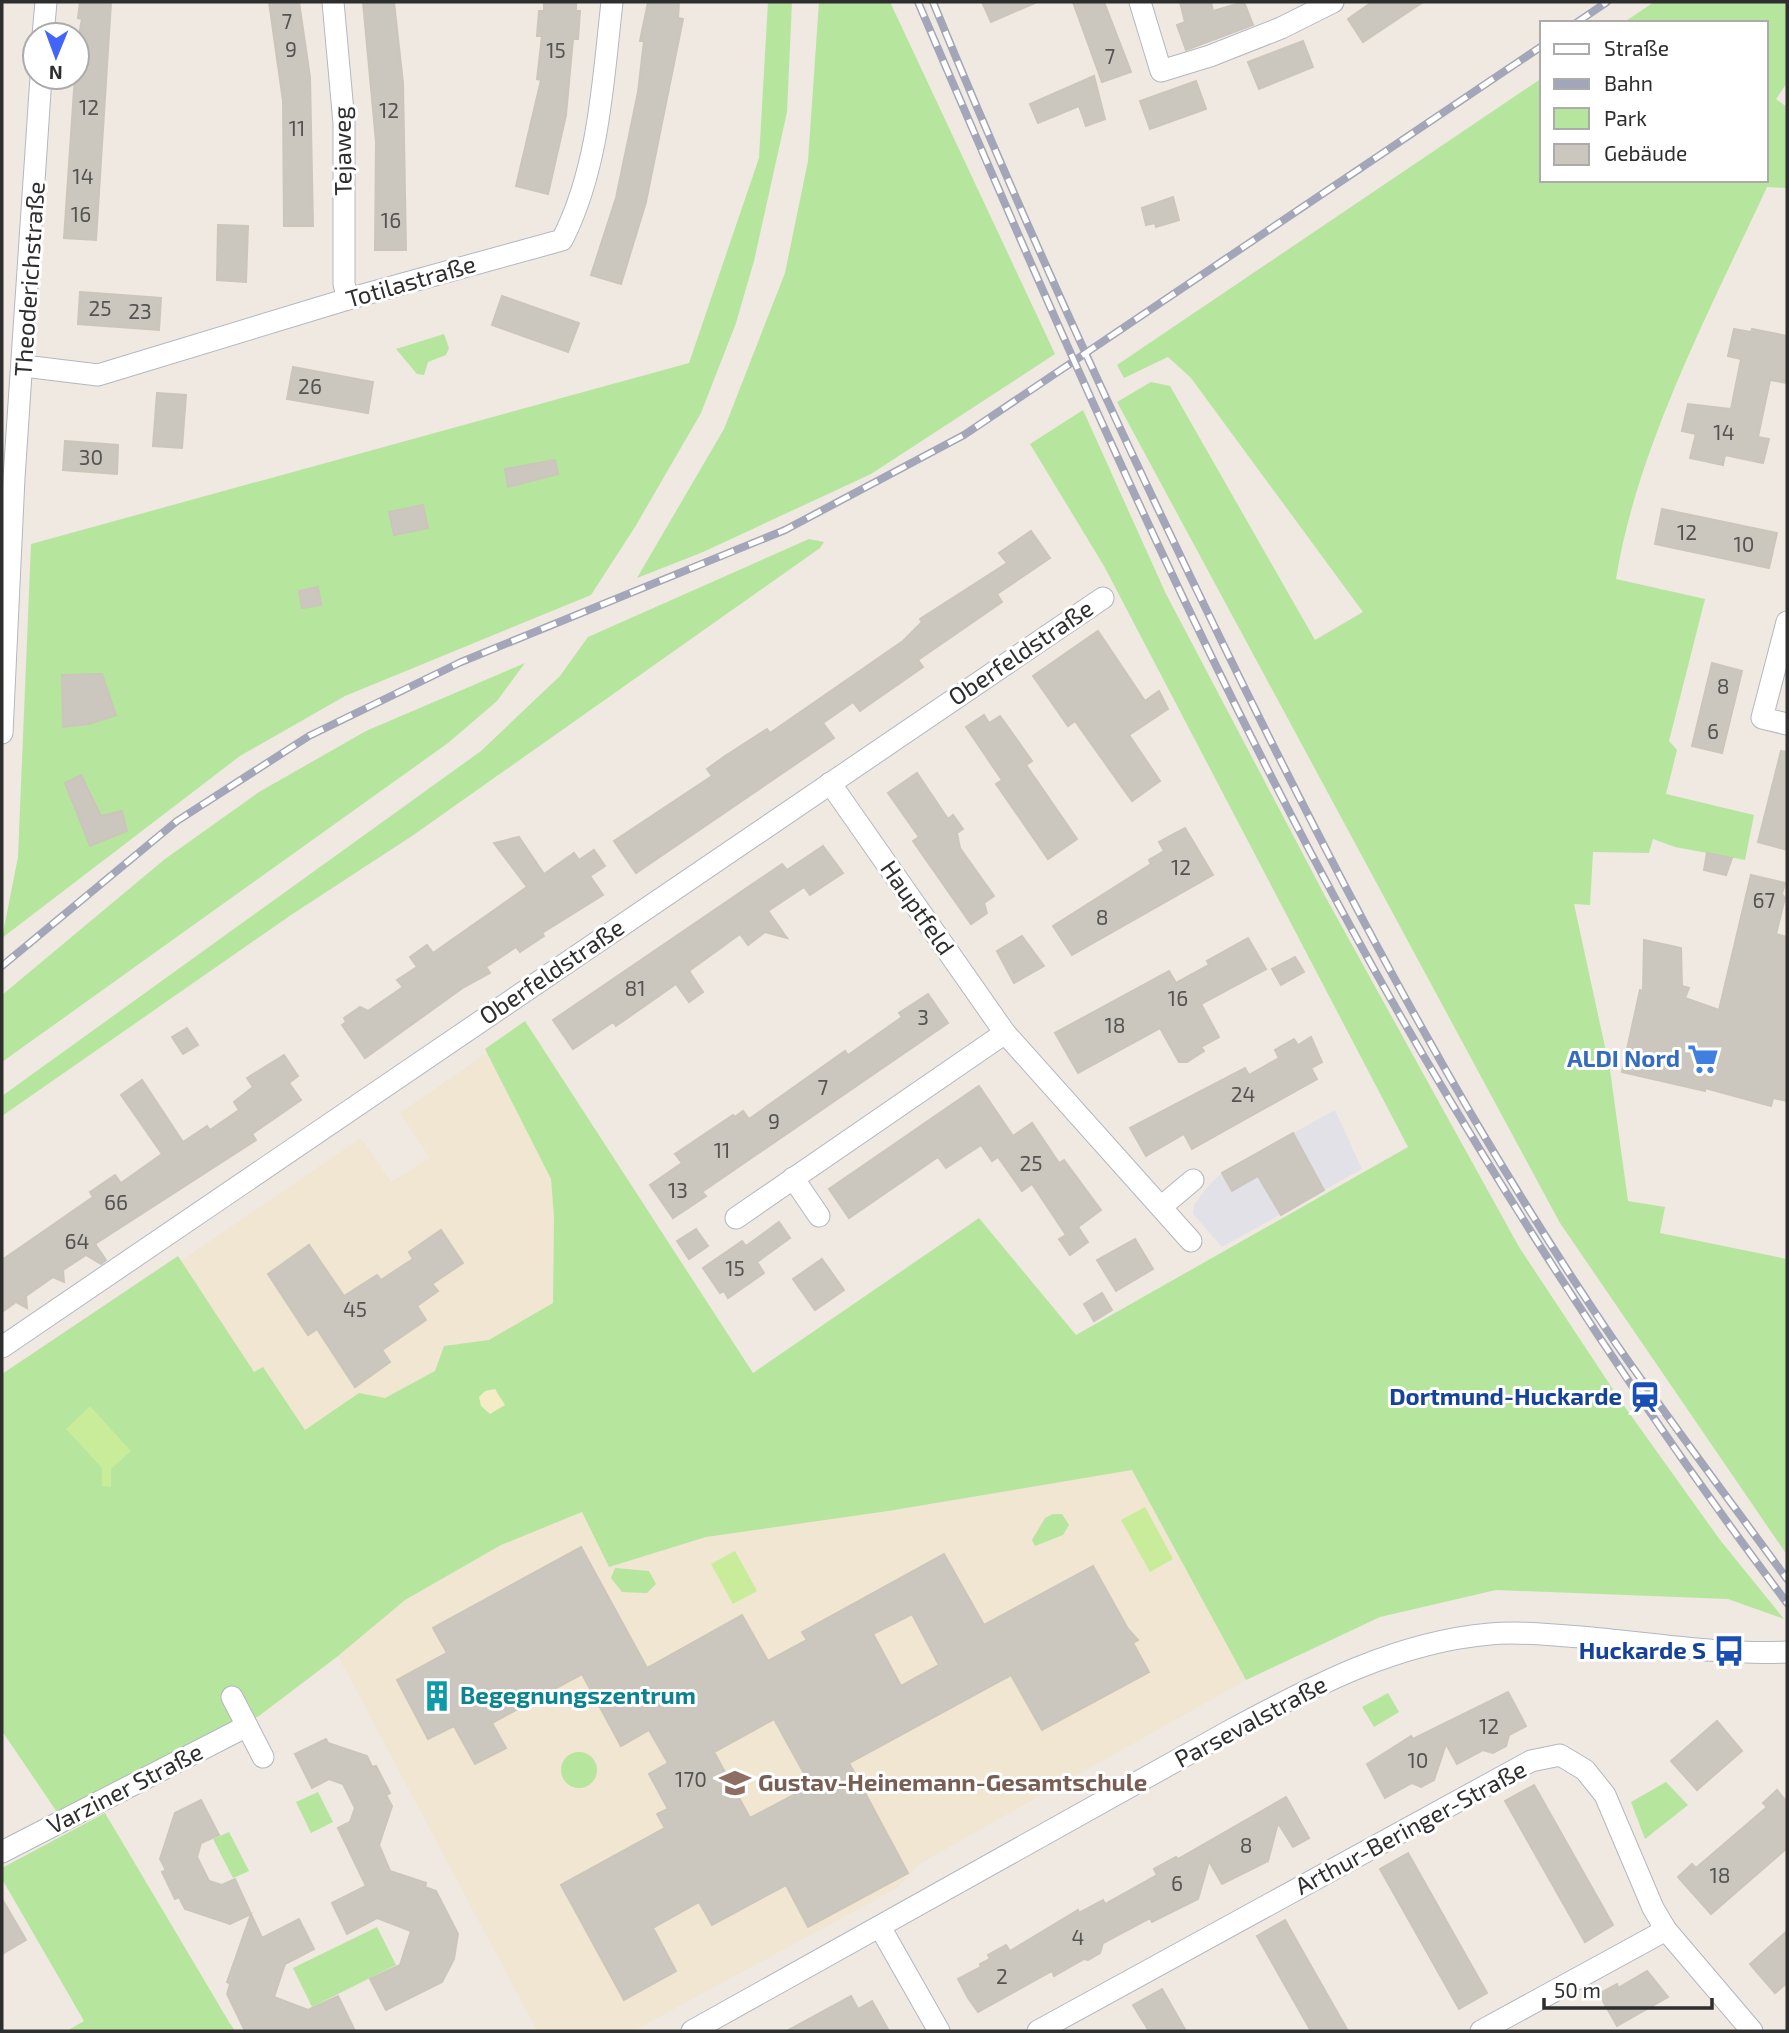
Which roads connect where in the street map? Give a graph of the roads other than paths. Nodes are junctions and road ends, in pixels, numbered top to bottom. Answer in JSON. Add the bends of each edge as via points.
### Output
{"nodes":[{"id":1,"x":46,"y":2,"type":"edge"},
{"id":2,"x":333,"y":2,"type":"edge"},
{"id":3,"x":612,"y":2,"type":"edge"},
{"id":4,"x":1140,"y":2,"type":"edge"},
{"id":5,"x":1333,"y":2,"type":"edge"},
{"id":6,"x":44,"y":21,"type":"edge"},
{"id":7,"x":40,"y":91,"type":"edge"},
{"id":8,"x":348,"y":299,"type":"junction"},
{"id":9,"x":24,"y":366,"type":"junction"},
{"id":10,"x":1103,"y":598,"type":"dead end"},
{"id":11,"x":1787,"y":622,"type":"edge"},
{"id":12,"x":1787,"y":724,"type":"edge"},
{"id":13,"x":2,"y":733,"type":"edge"},
{"id":14,"x":830,"y":783,"type":"junction"},
{"id":15,"x":1005,"y":1033,"type":"junction"},
{"id":16,"x":793,"y":1178,"type":"junction"},
{"id":17,"x":1193,"y":1180,"type":"dead end"},
{"id":18,"x":1161,"y":1207,"type":"junction"},
{"id":19,"x":819,"y":1216,"type":"dead end"},
{"id":20,"x":736,"y":1217,"type":"dead end"},
{"id":21,"x":1191,"y":1241,"type":"dead end"},
{"id":22,"x":2,"y":1347,"type":"edge"},
{"id":23,"x":1787,"y":1652,"type":"edge"},
{"id":24,"x":232,"y":1697,"type":"dead end"},
{"id":25,"x":247,"y":1726,"type":"junction"},
{"id":26,"x":263,"y":1757,"type":"dead end"},
{"id":27,"x":2,"y":1852,"type":"edge"},
{"id":28,"x":880,"y":1927,"type":"junction"},
{"id":29,"x":1666,"y":1930,"type":"junction"},
{"id":30,"x":692,"y":2031,"type":"edge"},
{"id":31,"x":939,"y":2031,"type":"edge"},
{"id":32,"x":1038,"y":2031,"type":"edge"},
{"id":33,"x":1481,"y":2031,"type":"edge"},
{"id":34,"x":1752,"y":2031,"type":"edge"}],
"edges":[{"from":1,"to":6,"type":"street"},
{"from":2,"to":8,"type":"street","name":"Tejaweg","via":[[344,123],[344,284]]},
{"from":3,"to":8,"type":"street","name":"Totilastraße","via":[[600,110],[578,209],[562,240]]},
{"from":4,"to":5,"type":"street","via":[[1161,71],[1281,28]]},
{"from":7,"to":9,"type":"street","name":"Theoderichstraße"},
{"from":8,"to":9,"type":"street","name":"Totilastraße","via":[[98,375]]},
{"from":9,"to":13,"type":"street","name":"Theoderichstraße"},
{"from":10,"to":14,"type":"street","name":"Oberfeldstraße"},
{"from":11,"to":12,"type":"street","via":[[1762,718]]},
{"from":14,"to":15,"type":"street","name":"Hauptfeld"},
{"from":14,"to":22,"type":"street","name":"Oberfeldstraße"},
{"from":15,"to":16,"type":"street"},
{"from":15,"to":18,"type":"street","name":"Hauptfeld"},
{"from":16,"to":19,"type":"street"},
{"from":16,"to":20,"type":"street"},
{"from":17,"to":18,"type":"street"},
{"from":18,"to":21,"type":"street","name":"Hauptfeld"},
{"from":23,"to":28,"type":"street","name":"Parsevalstraße","via":[[1491,1633],[1377,1658],[1233,1729]]},
{"from":24,"to":25,"type":"street"},
{"from":25,"to":26,"type":"street"},
{"from":25,"to":27,"type":"street","name":"Varziner Straße"},
{"from":28,"to":30,"type":"street","name":"Parsevalstraße"},
{"from":28,"to":31,"type":"street"},
{"from":29,"to":32,"type":"street","name":"Arthur-Beringer-Straße","via":[[1605,1795],[1585,1770],[1560,1755],[1531,1761]]},
{"from":29,"to":33,"type":"street"},
{"from":29,"to":34,"type":"street","name":"Arthur-Beringer-Straße"}]}
